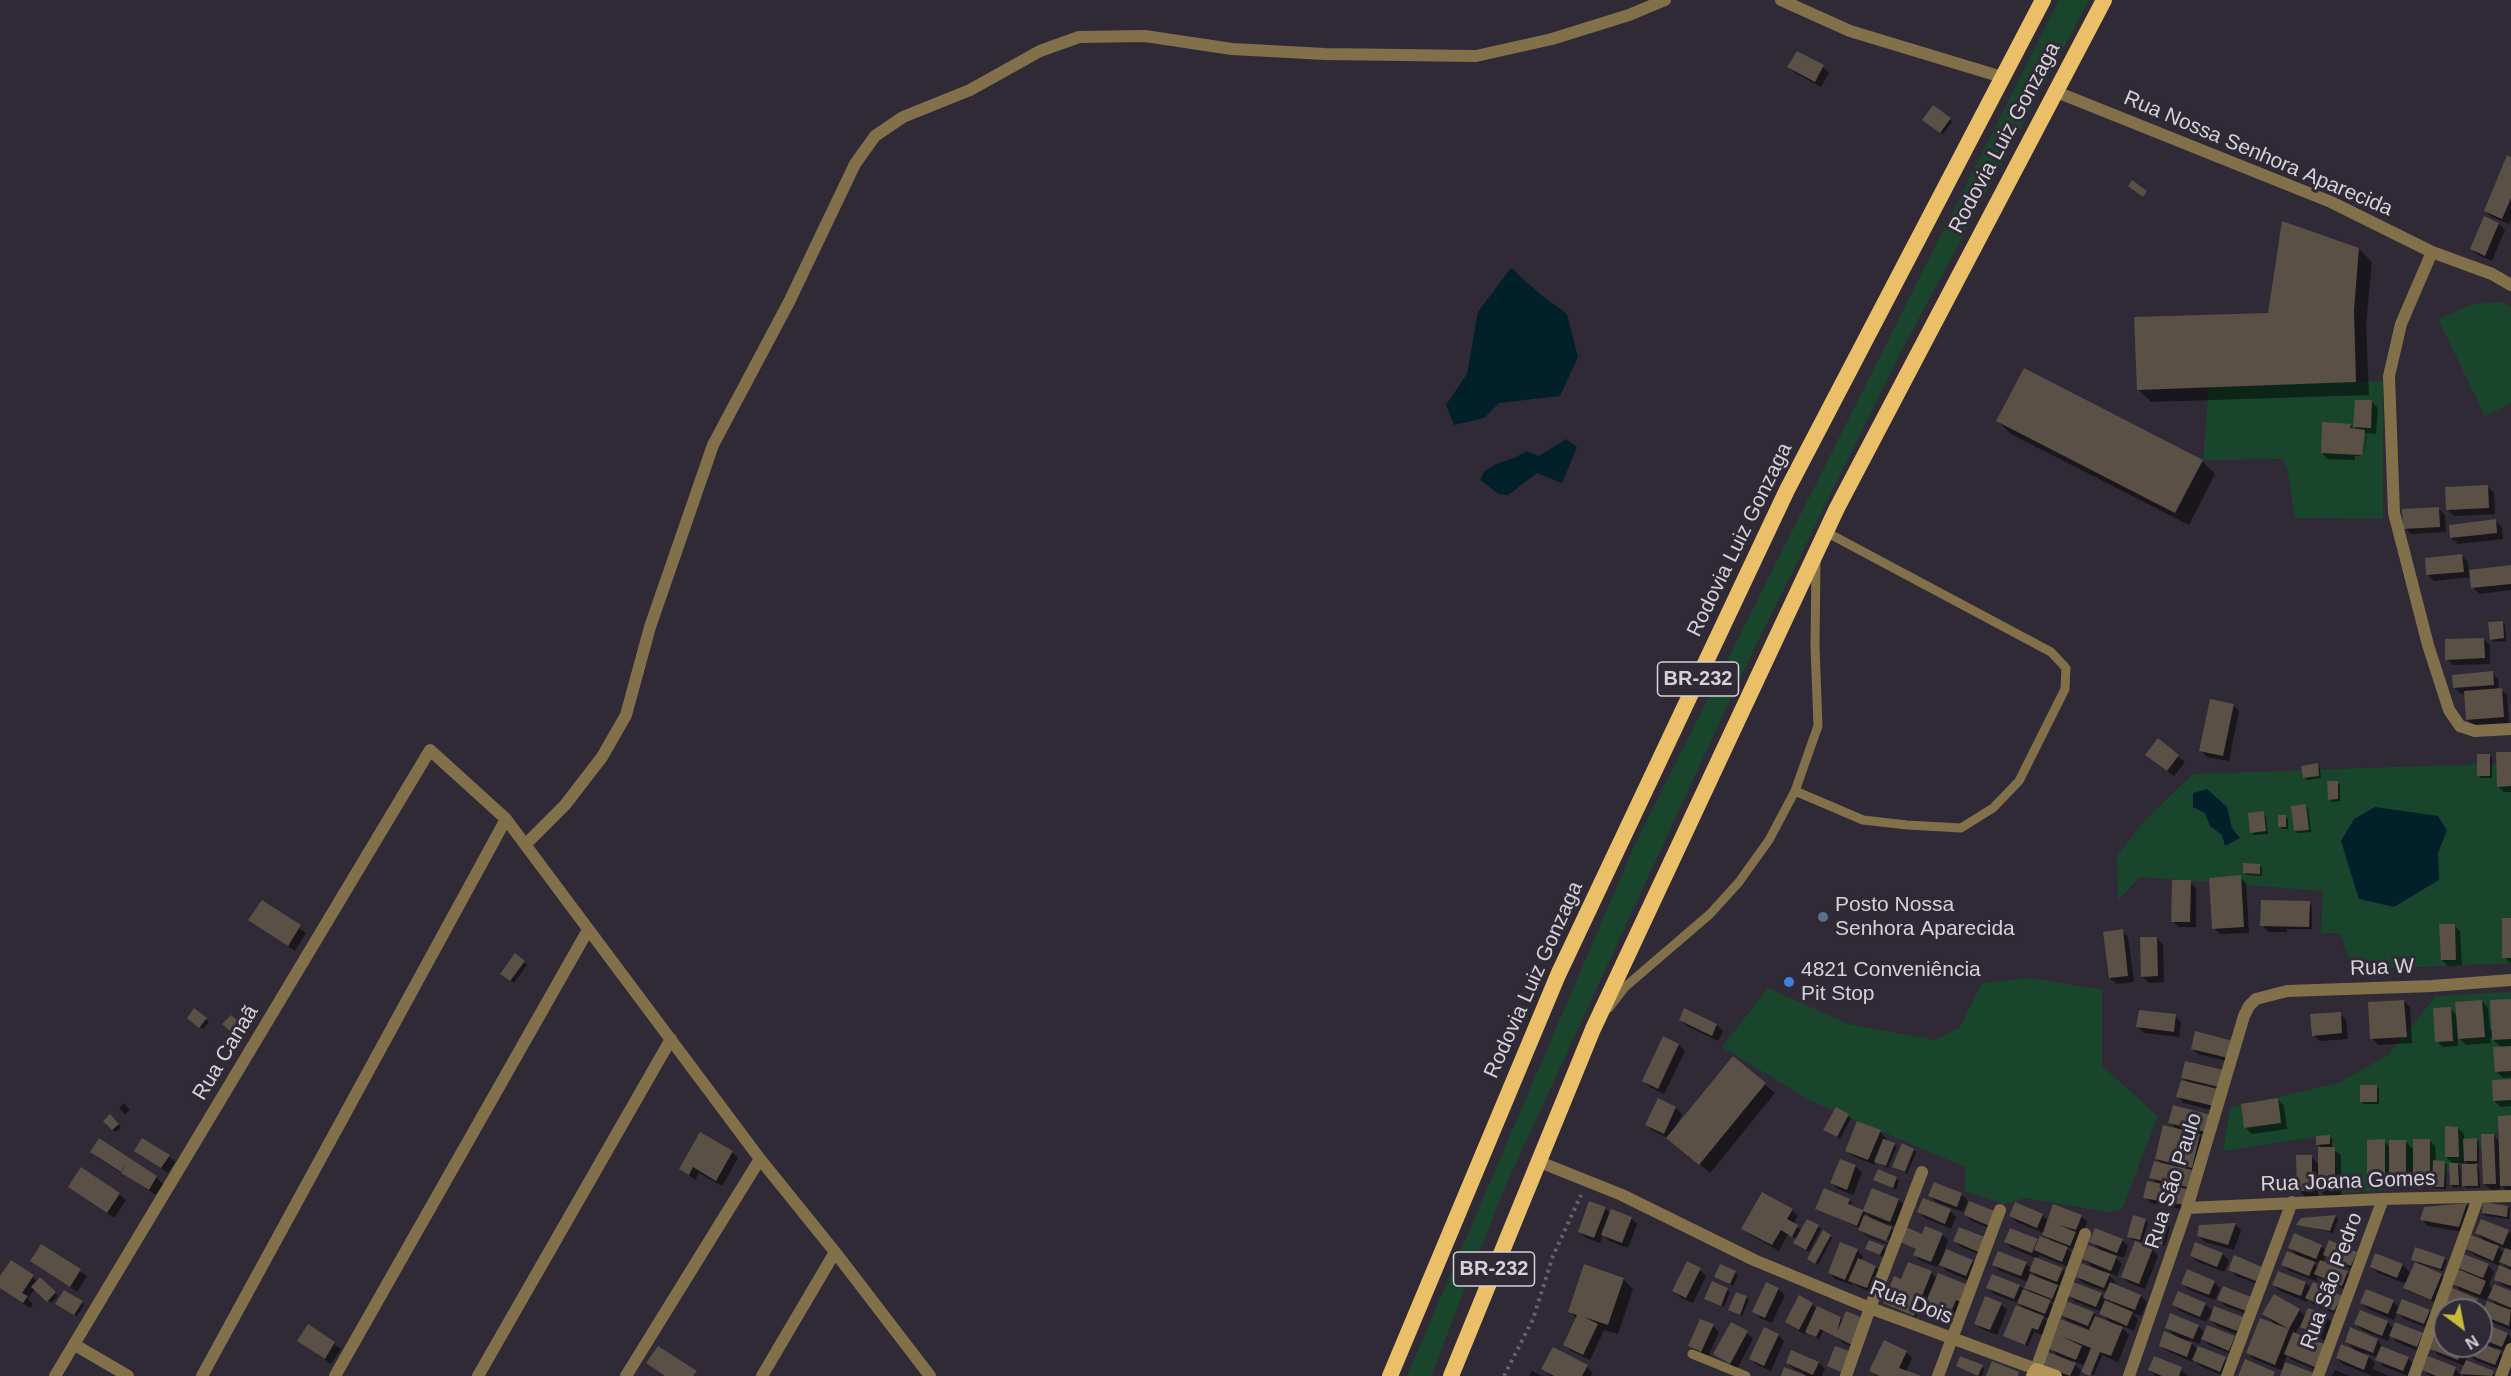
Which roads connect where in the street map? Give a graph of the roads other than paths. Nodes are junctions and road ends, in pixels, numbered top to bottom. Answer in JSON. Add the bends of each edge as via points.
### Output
{"nodes":[{"id":1,"x":1665,"y":0,"type":"edge"},
{"id":2,"x":1781,"y":0,"type":"edge"},
{"id":3,"x":2043,"y":0,"type":"edge"},
{"id":4,"x":2104,"y":0,"type":"edge"},
{"id":5,"x":2002,"y":77,"type":"junction"},
{"id":6,"x":2054,"y":91,"type":"junction"},
{"id":7,"x":2432,"y":252,"type":"junction"},
{"id":8,"x":2492,"y":274,"type":"junction"},
{"id":9,"x":2511,"y":277,"type":"edge"},
{"id":10,"x":2511,"y":285,"type":"edge"},
{"id":11,"x":1826,"y":532,"type":"junction"},
{"id":12,"x":1816,"y":555,"type":"junction"},
{"id":13,"x":2511,"y":729,"type":"edge"},
{"id":14,"x":1795,"y":791,"type":"junction"},
{"id":15,"x":506,"y":819,"type":"junction"},
{"id":16,"x":526,"y":844,"type":"junction"},
{"id":17,"x":588,"y":930,"type":"junction"},
{"id":18,"x":2511,"y":980,"type":"edge"},
{"id":19,"x":2256,"y":999,"type":"joint"},
{"id":20,"x":1593,"y":1029,"type":"junction"},
{"id":21,"x":671,"y":1039,"type":"junction"},
{"id":22,"x":760,"y":1159,"type":"junction"},
{"id":23,"x":1537,"y":1161,"type":"junction"},
{"id":24,"x":1922,"y":1172,"type":"dead end"},
{"id":25,"x":2478,"y":1197,"type":"junction"},
{"id":26,"x":2511,"y":1197,"type":"edge"},
{"id":27,"x":2383,"y":1199,"type":"junction"},
{"id":28,"x":2292,"y":1202,"type":"junction"},
{"id":29,"x":2187,"y":1208,"type":"junction"},
{"id":30,"x":2000,"y":1210,"type":"dead end"},
{"id":31,"x":2085,"y":1234,"type":"dead end"},
{"id":32,"x":835,"y":1252,"type":"junction"},
{"id":33,"x":1870,"y":1308,"type":"junction"},
{"id":34,"x":1952,"y":1340,"type":"junction"},
{"id":35,"x":75,"y":1345,"type":"junction"},
{"id":36,"x":2511,"y":1349,"type":"edge"},
{"id":37,"x":1692,"y":1354,"type":"dead end"},
{"id":38,"x":921,"y":1364,"type":"junction"},
{"id":39,"x":2034,"y":1372,"type":"edge"},
{"id":40,"x":55,"y":1376,"type":"edge"},
{"id":41,"x":128,"y":1376,"type":"edge"},
{"id":42,"x":202,"y":1376,"type":"edge"},
{"id":43,"x":335,"y":1376,"type":"edge"},
{"id":44,"x":478,"y":1376,"type":"edge"},
{"id":45,"x":626,"y":1376,"type":"edge"},
{"id":46,"x":762,"y":1376,"type":"edge"},
{"id":47,"x":913,"y":1376,"type":"edge"},
{"id":48,"x":930,"y":1376,"type":"edge"},
{"id":49,"x":1390,"y":1376,"type":"edge"},
{"id":50,"x":1451,"y":1376,"type":"edge"},
{"id":51,"x":1746,"y":1376,"type":"edge"},
{"id":52,"x":1846,"y":1376,"type":"edge"},
{"id":53,"x":1938,"y":1376,"type":"edge"},
{"id":54,"x":2056,"y":1376,"type":"edge"},
{"id":55,"x":2129,"y":1376,"type":"edge"},
{"id":56,"x":2227,"y":1376,"type":"edge"},
{"id":57,"x":2318,"y":1376,"type":"edge"},
{"id":58,"x":2414,"y":1376,"type":"edge"},
{"id":59,"x":2501,"y":1376,"type":"edge"}],
"edges":[{"from":1,"to":16,"type":"street","via":[[1552,39],[1476,56],[1325,54],[1232,49],[1145,36],[1079,37],[1040,51],[970,90],[903,117],[875,136],[855,164],[714,445],[650,627],[626,715],[590,773]]},
{"from":2,"to":5,"type":"street","via":[[1850,31]]},
{"from":3,"to":5,"type":"highway","name":"Rodovia Luiz Gonzaga","number":"BR-232"},
{"from":4,"to":6,"type":"highway","name":"Rodovia Luiz Gonzaga","number":"BR-232"},
{"from":5,"to":49,"type":"highway","name":"Rodovia Luiz Gonzaga","number":"BR-232","via":[[1787,490],[1588,910]]},
{"from":6,"to":7,"type":"street","name":"Rua Nossa Senhora Aparecida","via":[[2331,202]]},
{"from":6,"to":11,"type":"highway","name":"Rodovia Luiz Gonzaga","number":"BR-232"},
{"from":7,"to":8,"type":"street","name":"Rua Nossa Senhora Aparecida"},
{"from":7,"to":13,"type":"street","via":[[2401,324],[2389,376],[2394,513],[2449,710],[2460,726],[2475,730]]},
{"from":8,"to":9,"type":"street"},
{"from":8,"to":10,"type":"street","name":"Rua Nossa Senhora Aparecida"},
{"from":11,"to":12,"type":"highway","name":"Rodovia Luiz Gonzaga","number":"BR-232"},
{"from":11,"to":14,"type":"lane","via":[[2051,652],[2066,668],[2065,689],[2019,781],[1993,808],[1961,828],[1863,820]]},
{"from":12,"to":14,"type":"lane","via":[[1818,726]]},
{"from":12,"to":20,"type":"highway","name":"Rodovia Luiz Gonzaga","number":"BR-232"},
{"from":14,"to":20,"type":"lane","via":[[1769,840],[1739,882],[1710,914],[1625,987]]},
{"from":15,"to":16,"type":"street"},
{"from":15,"to":35,"type":"street","name":"Rua Canaã","via":[[430,750]]},
{"from":15,"to":42,"type":"street"},
{"from":16,"to":17,"type":"street"},
{"from":17,"to":21,"type":"street"},
{"from":17,"to":43,"type":"street"},
{"from":18,"to":19,"type":"street","name":"Rua W","via":[[2287,991]]},
{"from":19,"to":29,"type":"street","name":"Rua São Paulo","via":[[2244,1016]]},
{"from":20,"to":23,"type":"highway","name":"Rodovia Luiz Gonzaga","number":"BR-232"},
{"from":21,"to":22,"type":"street"},
{"from":21,"to":44,"type":"street"},
{"from":22,"to":32,"type":"street"},
{"from":22,"to":45,"type":"street"},
{"from":23,"to":33,"type":"street","name":"Rua Dois","via":[[1659,1211],[1754,1260]]},
{"from":23,"to":50,"type":"highway","name":"Rodovia Luiz Gonzaga","number":"BR-232"},
{"from":24,"to":33,"type":"street"},
{"from":25,"to":26,"type":"street","name":"Rua Joana Gomes"},
{"from":25,"to":27,"type":"street","name":"Rua Joana Gomes"},
{"from":25,"to":58,"type":"street"},
{"from":27,"to":28,"type":"street","name":"Rua Joana Gomes"},
{"from":27,"to":57,"type":"street","name":"Rua São Pedro"},
{"from":28,"to":29,"type":"street","name":"Rua Joana Gomes"},
{"from":28,"to":56,"type":"street"},
{"from":29,"to":55,"type":"street","name":"Rua São Paulo"},
{"from":30,"to":34,"type":"street"},
{"from":31,"to":39,"type":"street"},
{"from":32,"to":38,"type":"street"},
{"from":32,"to":46,"type":"street"},
{"from":33,"to":34,"type":"street","name":"Rua Dois"},
{"from":33,"to":52,"type":"street"},
{"from":34,"to":39,"type":"street","name":"Rua Dois"},
{"from":34,"to":53,"type":"street"},
{"from":35,"to":40,"type":"street","name":"Rua Canaã"},
{"from":35,"to":41,"type":"street"},
{"from":36,"to":59,"type":"street"},
{"from":37,"to":51,"type":"lane"},
{"from":38,"to":47,"type":"street"},
{"from":38,"to":48,"type":"street"},
{"from":39,"to":54,"type":"main road","name":"Rua Dois"}]}
